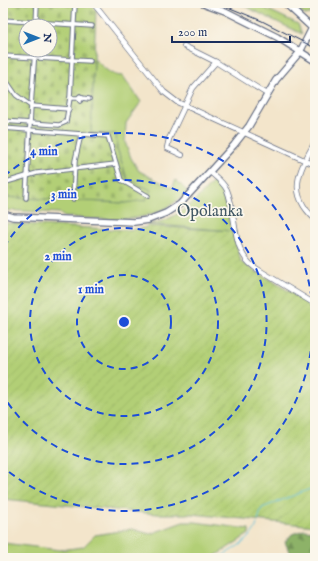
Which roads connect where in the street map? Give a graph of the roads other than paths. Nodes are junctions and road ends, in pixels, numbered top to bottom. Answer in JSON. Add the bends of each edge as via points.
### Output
{"nodes":[{"id":1,"x":37,"y":3,"type":"edge"},
{"id":2,"x":75,"y":3,"type":"edge"},
{"id":3,"x":93,"y":3,"type":"edge"},
{"id":4,"x":203,"y":3,"type":"edge"},
{"id":5,"x":285,"y":3,"type":"edge"},
{"id":6,"x":315,"y":11,"type":"edge"},
{"id":7,"x":297,"y":13,"type":"junction"},
{"id":8,"x":36,"y":18,"type":"edge"},
{"id":9,"x":3,"y":20,"type":"edge"},
{"id":10,"x":18,"y":22,"type":"edge"},
{"id":11,"x":58,"y":25,"type":"edge"},
{"id":12,"x":74,"y":25,"type":"junction"},
{"id":13,"x":92,"y":26,"type":"dead end"},
{"id":14,"x":313,"y":28,"type":"edge"},
{"id":15,"x":184,"y":46,"type":"dead end"},
{"id":16,"x":300,"y":52,"type":"junction"},
{"id":17,"x":3,"y":56,"type":"edge"},
{"id":18,"x":18,"y":57,"type":"edge"},
{"id":19,"x":34,"y":58,"type":"joint"},
{"id":20,"x":72,"y":60,"type":"junction"},
{"id":21,"x":90,"y":61,"type":"dead end"},
{"id":22,"x":315,"y":61,"type":"edge"},
{"id":23,"x":216,"y":62,"type":"junction"},
{"id":24,"x":3,"y":76,"type":"edge"},
{"id":25,"x":267,"y":94,"type":"junction"},
{"id":26,"x":70,"y":98,"type":"junction"},
{"id":27,"x":89,"y":99,"type":"dead end"},
{"id":28,"x":184,"y":105,"type":"junction"},
{"id":29,"x":31,"y":106,"type":"junction"},
{"id":30,"x":69,"y":109,"type":"junction"},
{"id":31,"x":3,"y":121,"type":"edge"},
{"id":32,"x":29,"y":123,"type":"junction"},
{"id":33,"x":3,"y":128,"type":"edge"},
{"id":34,"x":29,"y":130,"type":"junction"},
{"id":35,"x":245,"y":132,"type":"junction"},
{"id":36,"x":81,"y":134,"type":"junction"},
{"id":37,"x":315,"y":142,"type":"edge"},
{"id":38,"x":182,"y":155,"type":"dead end"},
{"id":39,"x":305,"y":160,"type":"junction"},
{"id":40,"x":116,"y":164,"type":"junction"},
{"id":41,"x":315,"y":165,"type":"edge"},
{"id":42,"x":75,"y":169,"type":"junction"},
{"id":43,"x":210,"y":172,"type":"junction"},
{"id":44,"x":27,"y":176,"type":"junction"},
{"id":45,"x":3,"y":183,"type":"edge"},
{"id":46,"x":148,"y":196,"type":"dead end"},
{"id":47,"x":26,"y":198,"type":"dead end"},
{"id":48,"x":73,"y":199,"type":"dead end"},
{"id":49,"x":4,"y":216,"type":"edge"},
{"id":50,"x":315,"y":219,"type":"edge"},
{"id":51,"x":315,"y":304,"type":"edge"}],
"edges":[{"from":1,"to":8,"type":"street"},
{"from":2,"to":12,"type":"street"},
{"from":3,"to":28,"type":"street","via":[[164,92]]},
{"from":4,"to":16,"type":"street","via":[[271,33]]},
{"from":5,"to":7,"type":"street"},
{"from":6,"to":7,"type":"street","via":[[306,17]]},
{"from":6,"to":14,"type":"street"},
{"from":7,"to":14,"type":"street"},
{"from":9,"to":10,"type":"street"},
{"from":11,"to":12,"type":"street"},
{"from":12,"to":13,"type":"street"},
{"from":12,"to":20,"type":"street"},
{"from":14,"to":16,"type":"street"},
{"from":15,"to":23,"type":"street"},
{"from":16,"to":22,"type":"street"},
{"from":16,"to":25,"type":"street"},
{"from":17,"to":18,"type":"street"},
{"from":19,"to":20,"type":"street"},
{"from":19,"to":29,"type":"street"},
{"from":20,"to":21,"type":"street"},
{"from":20,"to":26,"type":"street"},
{"from":23,"to":25,"type":"street"},
{"from":23,"to":28,"type":"street","via":[[196,83]]},
{"from":24,"to":29,"type":"street","via":[[16,95]]},
{"from":25,"to":35,"type":"street"},
{"from":26,"to":27,"type":"street"},
{"from":26,"to":30,"type":"street"},
{"from":28,"to":35,"type":"street"},
{"from":28,"to":38,"type":"street","via":[[167,144],[167,148]]},
{"from":29,"to":30,"type":"street"},
{"from":29,"to":32,"type":"street"},
{"from":30,"to":32,"type":"street","via":[[68,118],[63,124]]},
{"from":31,"to":32,"type":"street"},
{"from":32,"to":34,"type":"street"},
{"from":33,"to":34,"type":"street"},
{"from":34,"to":36,"type":"street"},
{"from":34,"to":44,"type":"street"},
{"from":35,"to":39,"type":"street"},
{"from":35,"to":43,"type":"street"},
{"from":36,"to":40,"type":"street","via":[[110,137]]},
{"from":36,"to":42,"type":"street"},
{"from":37,"to":39,"type":"street"},
{"from":39,"to":41,"type":"street"},
{"from":39,"to":50,"type":"street","via":[[298,174],[298,189],[306,211]]},
{"from":40,"to":42,"type":"street"},
{"from":40,"to":46,"type":"street","via":[[121,180]]},
{"from":42,"to":44,"type":"street"},
{"from":42,"to":48,"type":"street"},
{"from":43,"to":49,"type":"street","via":[[180,204],[148,220],[120,223]]},
{"from":43,"to":51,"type":"street","via":[[227,190],[240,248],[246,260]]},
{"from":44,"to":45,"type":"street"},
{"from":44,"to":47,"type":"street"}]}
